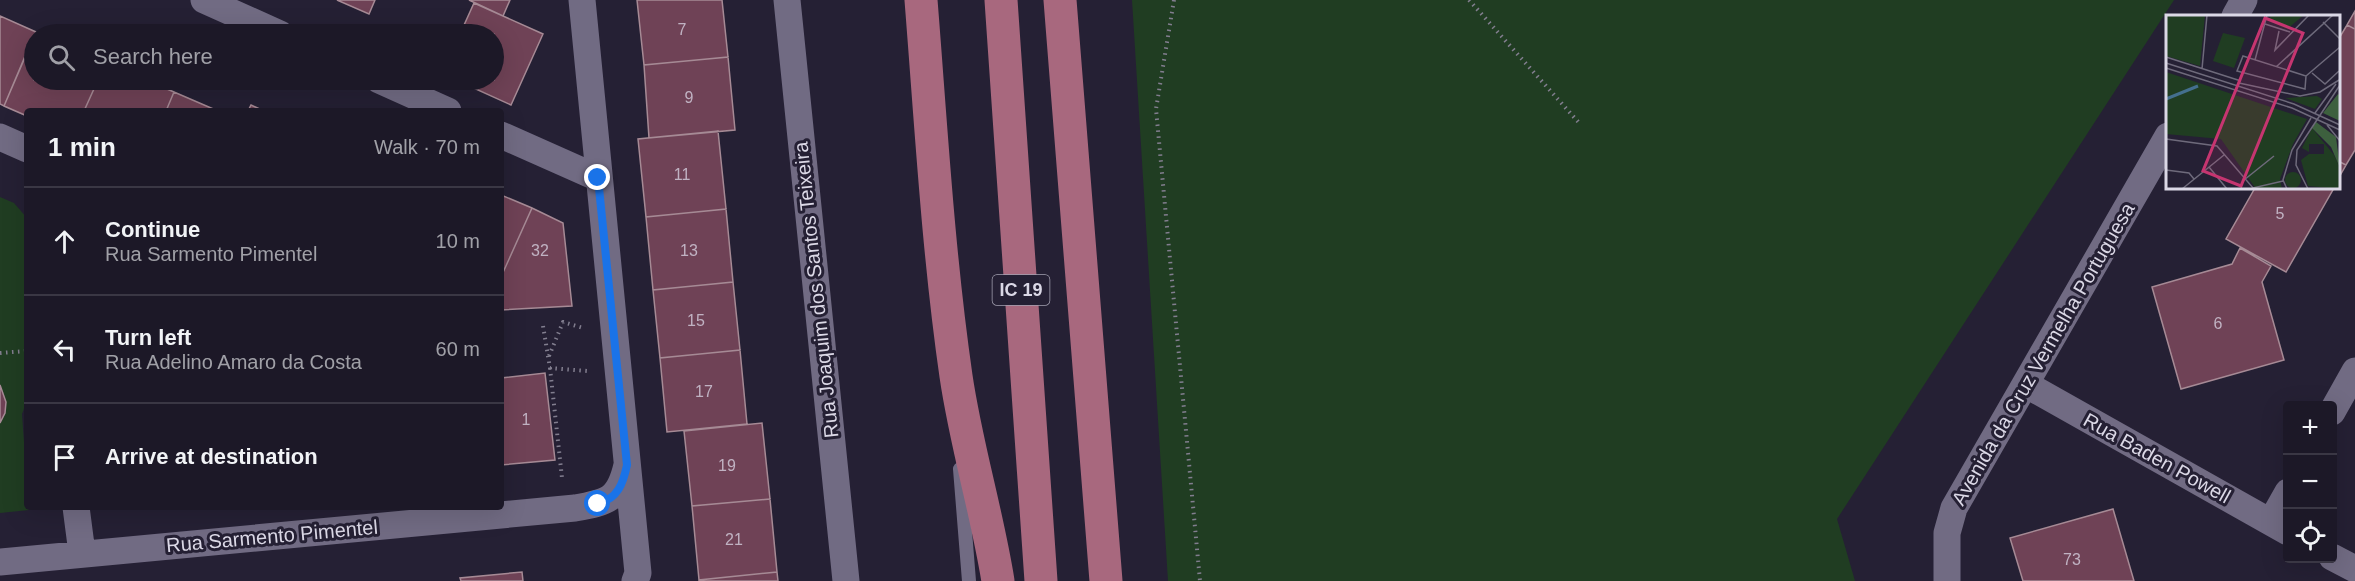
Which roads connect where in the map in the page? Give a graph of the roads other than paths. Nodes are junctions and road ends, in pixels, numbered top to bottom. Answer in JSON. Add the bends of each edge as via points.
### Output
{"nodes":[{"id":1,"x":204,"y":0,"type":"edge"},
{"id":2,"x":582,"y":0,"type":"edge"},
{"id":3,"x":787,"y":0,"type":"edge"},
{"id":4,"x":921,"y":0,"type":"edge"},
{"id":5,"x":1001,"y":0,"type":"edge"},
{"id":6,"x":1060,"y":0,"type":"edge"},
{"id":7,"x":2244,"y":0,"type":"edge"},
{"id":8,"x":2236,"y":15,"type":"edge"},
{"id":9,"x":258,"y":24,"type":"edge"},
{"id":10,"x":401,"y":90,"type":"edge"},
{"id":11,"x":441,"y":108,"type":"edge"},
{"id":12,"x":504,"y":136,"type":"edge"},
{"id":13,"x":0,"y":137,"type":"edge"},
{"id":14,"x":2166,"y":140,"type":"edge"},
{"id":15,"x":24,"y":148,"type":"edge"},
{"id":16,"x":598,"y":178,"type":"junction"},
{"id":17,"x":2355,"y":371,"type":"edge"},
{"id":18,"x":957,"y":380,"type":"junction"},
{"id":19,"x":2027,"y":385,"type":"junction"},
{"id":20,"x":2337,"y":403,"type":"edge"},
{"id":21,"x":627,"y":465,"type":"junction"},
{"id":22,"x":2284,"y":509,"type":"edge"},
{"id":23,"x":76,"y":510,"type":"edge"},
{"id":24,"x":2279,"y":527,"type":"edge"},
{"id":25,"x":82,"y":553,"type":"junction"},
{"id":26,"x":2337,"y":560,"type":"edge"},
{"id":27,"x":0,"y":562,"type":"edge"},
{"id":28,"x":2355,"y":569,"type":"edge"},
{"id":29,"x":635,"y":581,"type":"edge"},
{"id":30,"x":846,"y":581,"type":"edge"},
{"id":31,"x":969,"y":581,"type":"edge"},
{"id":32,"x":998,"y":581,"type":"edge"},
{"id":33,"x":1041,"y":581,"type":"edge"},
{"id":34,"x":1106,"y":581,"type":"edge"},
{"id":35,"x":1947,"y":581,"type":"edge"}],
"edges":[{"from":1,"to":9,"type":"street"},
{"from":2,"to":16,"type":"street"},
{"from":3,"to":30,"type":"street","name":"Rua Joaquim dos Santos Teixeira"},
{"from":4,"to":18,"type":"highway","via":[[946,298]]},
{"from":5,"to":33,"type":"highway","number":"IC 19"},
{"from":6,"to":34,"type":"highway"},
{"from":7,"to":8,"type":"street"},
{"from":10,"to":11,"type":"street"},
{"from":12,"to":16,"type":"street"},
{"from":13,"to":15,"type":"street"},
{"from":14,"to":19,"type":"street","name":"Avenida da Cruz Vermelha Portuguesa"},
{"from":16,"to":21,"type":"street"},
{"from":17,"to":20,"type":"street"},
{"from":18,"to":31,"type":"lane","via":[[957,434]]},
{"from":18,"to":32,"type":"highway"},
{"from":19,"to":24,"type":"street","name":"Rua Baden Powell"},
{"from":19,"to":35,"type":"street","name":"Avenida da Cruz Vermelha Portuguesa","via":[[1954,508],[1947,533]]},
{"from":21,"to":25,"type":"street","name":"Rua Sarmento Pimentel","via":[[623,482],[609,501],[566,509]]},
{"from":21,"to":29,"type":"street","via":[[638,573]]},
{"from":22,"to":24,"type":"street"},
{"from":23,"to":25,"type":"street"},
{"from":25,"to":27,"type":"street","name":"Rua Sarmento Pimentel"},
{"from":26,"to":28,"type":"street"}]}
